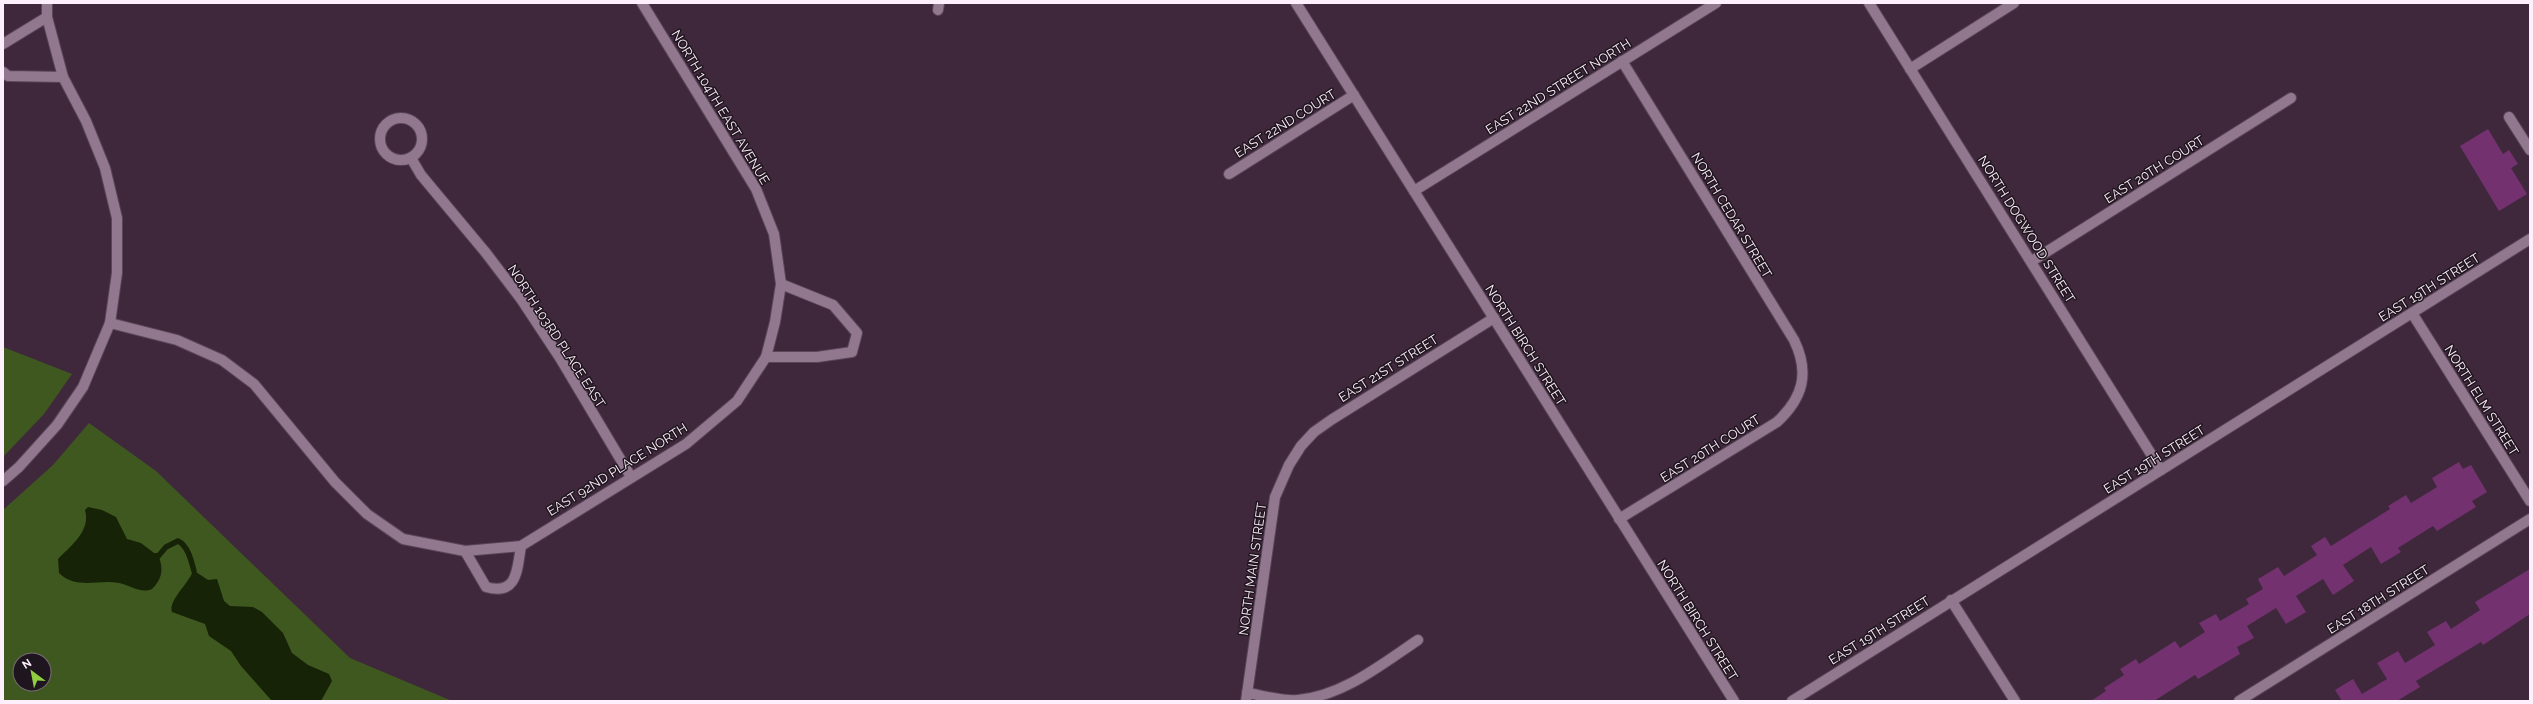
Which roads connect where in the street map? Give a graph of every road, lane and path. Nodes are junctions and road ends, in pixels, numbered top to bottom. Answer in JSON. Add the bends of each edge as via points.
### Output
{"nodes":[{"id":1,"x":46,"y":3,"type":"edge"},
{"id":2,"x":642,"y":3,"type":"edge"},
{"id":3,"x":1296,"y":3,"type":"edge"},
{"id":4,"x":1716,"y":3,"type":"edge"},
{"id":5,"x":1869,"y":3,"type":"edge"},
{"id":6,"x":2014,"y":3,"type":"edge"},
{"id":7,"x":47,"y":17,"type":"junction"},
{"id":8,"x":3,"y":44,"type":"edge"},
{"id":9,"x":1622,"y":61,"type":"junction"},
{"id":10,"x":1910,"y":69,"type":"junction"},
{"id":11,"x":3,"y":72,"type":"edge"},
{"id":12,"x":63,"y":77,"type":"junction"},
{"id":13,"x":1354,"y":95,"type":"junction"},
{"id":14,"x":2291,"y":98,"type":"dead end"},
{"id":15,"x":2509,"y":117,"type":"dead end"},
{"id":16,"x":2530,"y":150,"type":"edge"},
{"id":17,"x":411,"y":158,"type":"junction"},
{"id":18,"x":1229,"y":174,"type":"dead end"},
{"id":19,"x":1414,"y":191,"type":"junction"},
{"id":20,"x":2530,"y":239,"type":"edge"},
{"id":21,"x":2032,"y":261,"type":"junction"},
{"id":22,"x":782,"y":284,"type":"junction"},
{"id":23,"x":2412,"y":313,"type":"junction"},
{"id":24,"x":1494,"y":318,"type":"junction"},
{"id":25,"x":775,"y":322,"type":"joint"},
{"id":26,"x":110,"y":323,"type":"junction"},
{"id":27,"x":766,"y":357,"type":"junction"},
{"id":28,"x":1801,"y":387,"type":"joint"},
{"id":29,"x":1301,"y":446,"type":"joint"},
{"id":30,"x":2161,"y":470,"type":"junction"},
{"id":31,"x":631,"y":477,"type":"junction"},
{"id":32,"x":3,"y":481,"type":"edge"},
{"id":33,"x":2530,"y":501,"type":"edge"},
{"id":34,"x":1619,"y":519,"type":"junction"},
{"id":35,"x":2530,"y":519,"type":"edge"},
{"id":36,"x":521,"y":546,"type":"junction"},
{"id":37,"x":465,"y":551,"type":"junction"},
{"id":38,"x":1951,"y":600,"type":"junction"},
{"id":39,"x":1418,"y":640,"type":"dead end"},
{"id":40,"x":1246,"y":697,"type":"edge"},
{"id":41,"x":1734,"y":701,"type":"edge"},
{"id":42,"x":1792,"y":701,"type":"edge"},
{"id":43,"x":2015,"y":701,"type":"edge"},
{"id":44,"x":2239,"y":701,"type":"edge"}],
"edges":[{"from":1,"to":7,"type":"street"},
{"from":2,"to":22,"type":"street","name":"NORTH 104TH EAST AVENUE","via":[[756,189],[774,234]]},
{"from":3,"to":13,"type":"street","name":"NORTH BIRCH STREET"},
{"from":4,"to":9,"type":"street","name":"EAST 22ND STREET NORTH"},
{"from":5,"to":10,"type":"street","name":"NORTH DOGWOOD STREET"},
{"from":6,"to":10,"type":"street"},
{"from":7,"to":8,"type":"street","via":[[10,37]]},
{"from":7,"to":12,"type":"street"},
{"from":9,"to":19,"type":"street","name":"EAST 22ND STREET NORTH"},
{"from":9,"to":28,"type":"street","name":"NORTH CEDAR STREET","via":[[1794,340],[1803,365]]},
{"from":10,"to":21,"type":"street","name":"NORTH DOGWOOD STREET"},
{"from":11,"to":12,"type":"street","via":[[8,76]]},
{"from":12,"to":26,"type":"street","via":[[86,121],[105,168],[117,218],[117,273]]},
{"from":13,"to":18,"type":"street","name":"EAST 22ND COURT"},
{"from":13,"to":19,"type":"street","name":"NORTH BIRCH STREET"},
{"from":14,"to":21,"type":"street","name":"EAST 20TH COURT"},
{"from":15,"to":16,"type":"street"},
{"from":17,"to":17,"type":"street","via":[[420,147],[421,132],[415,123],[408,120],[392,120],[381,134],[383,149],[394,159]]},
{"from":17,"to":31,"type":"street","name":"NORTH 103RD PLACE EAST","via":[[421,175],[486,253],[521,300],[560,358]]},
{"from":19,"to":24,"type":"street","name":"NORTH BIRCH STREET"},
{"from":20,"to":23,"type":"street","name":"EAST 19TH STREET"},
{"from":21,"to":30,"type":"street","name":"NORTH DOGWOOD STREET"},
{"from":22,"to":25,"type":"street","name":"NORTH 104TH EAST AVENUE"},
{"from":22,"to":27,"type":"street","via":[[833,305],[857,333],[852,352],[816,357]]},
{"from":23,"to":30,"type":"street","name":"EAST 19TH STREET"},
{"from":23,"to":33,"type":"street","name":"NORTH ELM STREET"},
{"from":24,"to":29,"type":"street","name":"EAST 21ST STREET","via":[[1330,420]]},
{"from":24,"to":34,"type":"street","name":"NORTH BIRCH STREET"},
{"from":25,"to":27,"type":"street","name":"EAST 92ND PLACE NORTH"},
{"from":26,"to":32,"type":"street","via":[[83,387],[57,425],[20,467]]},
{"from":26,"to":37,"type":"street","name":"EAST 92ND PLACE NORTH","via":[[177,340],[222,360],[254,384],[335,482],[367,514],[403,539]]},
{"from":27,"to":31,"type":"street","name":"EAST 92ND PLACE NORTH","via":[[736,401],[686,444]]},
{"from":28,"to":34,"type":"street","name":"EAST 20TH COURT","via":[[1792,407],[1777,422]]},
{"from":29,"to":40,"type":"street","name":"NORTH MAIN STREET","via":[[1289,465],[1275,497]]},
{"from":30,"to":38,"type":"street","name":"EAST 19TH STREET"},
{"from":31,"to":36,"type":"street","name":"EAST 92ND PLACE NORTH"},
{"from":34,"to":41,"type":"street","name":"NORTH BIRCH STREET"},
{"from":35,"to":44,"type":"street","name":"EAST 18TH STREET"},
{"from":36,"to":37,"type":"street","name":"EAST 92ND PLACE NORTH"},
{"from":36,"to":37,"type":"street","via":[[517,573],[510,585],[498,590],[486,587]]},
{"from":38,"to":42,"type":"street","name":"EAST 19TH STREET"},
{"from":38,"to":43,"type":"street"},
{"from":39,"to":40,"type":"street","via":[[1365,676],[1329,693],[1297,700]]}]}
